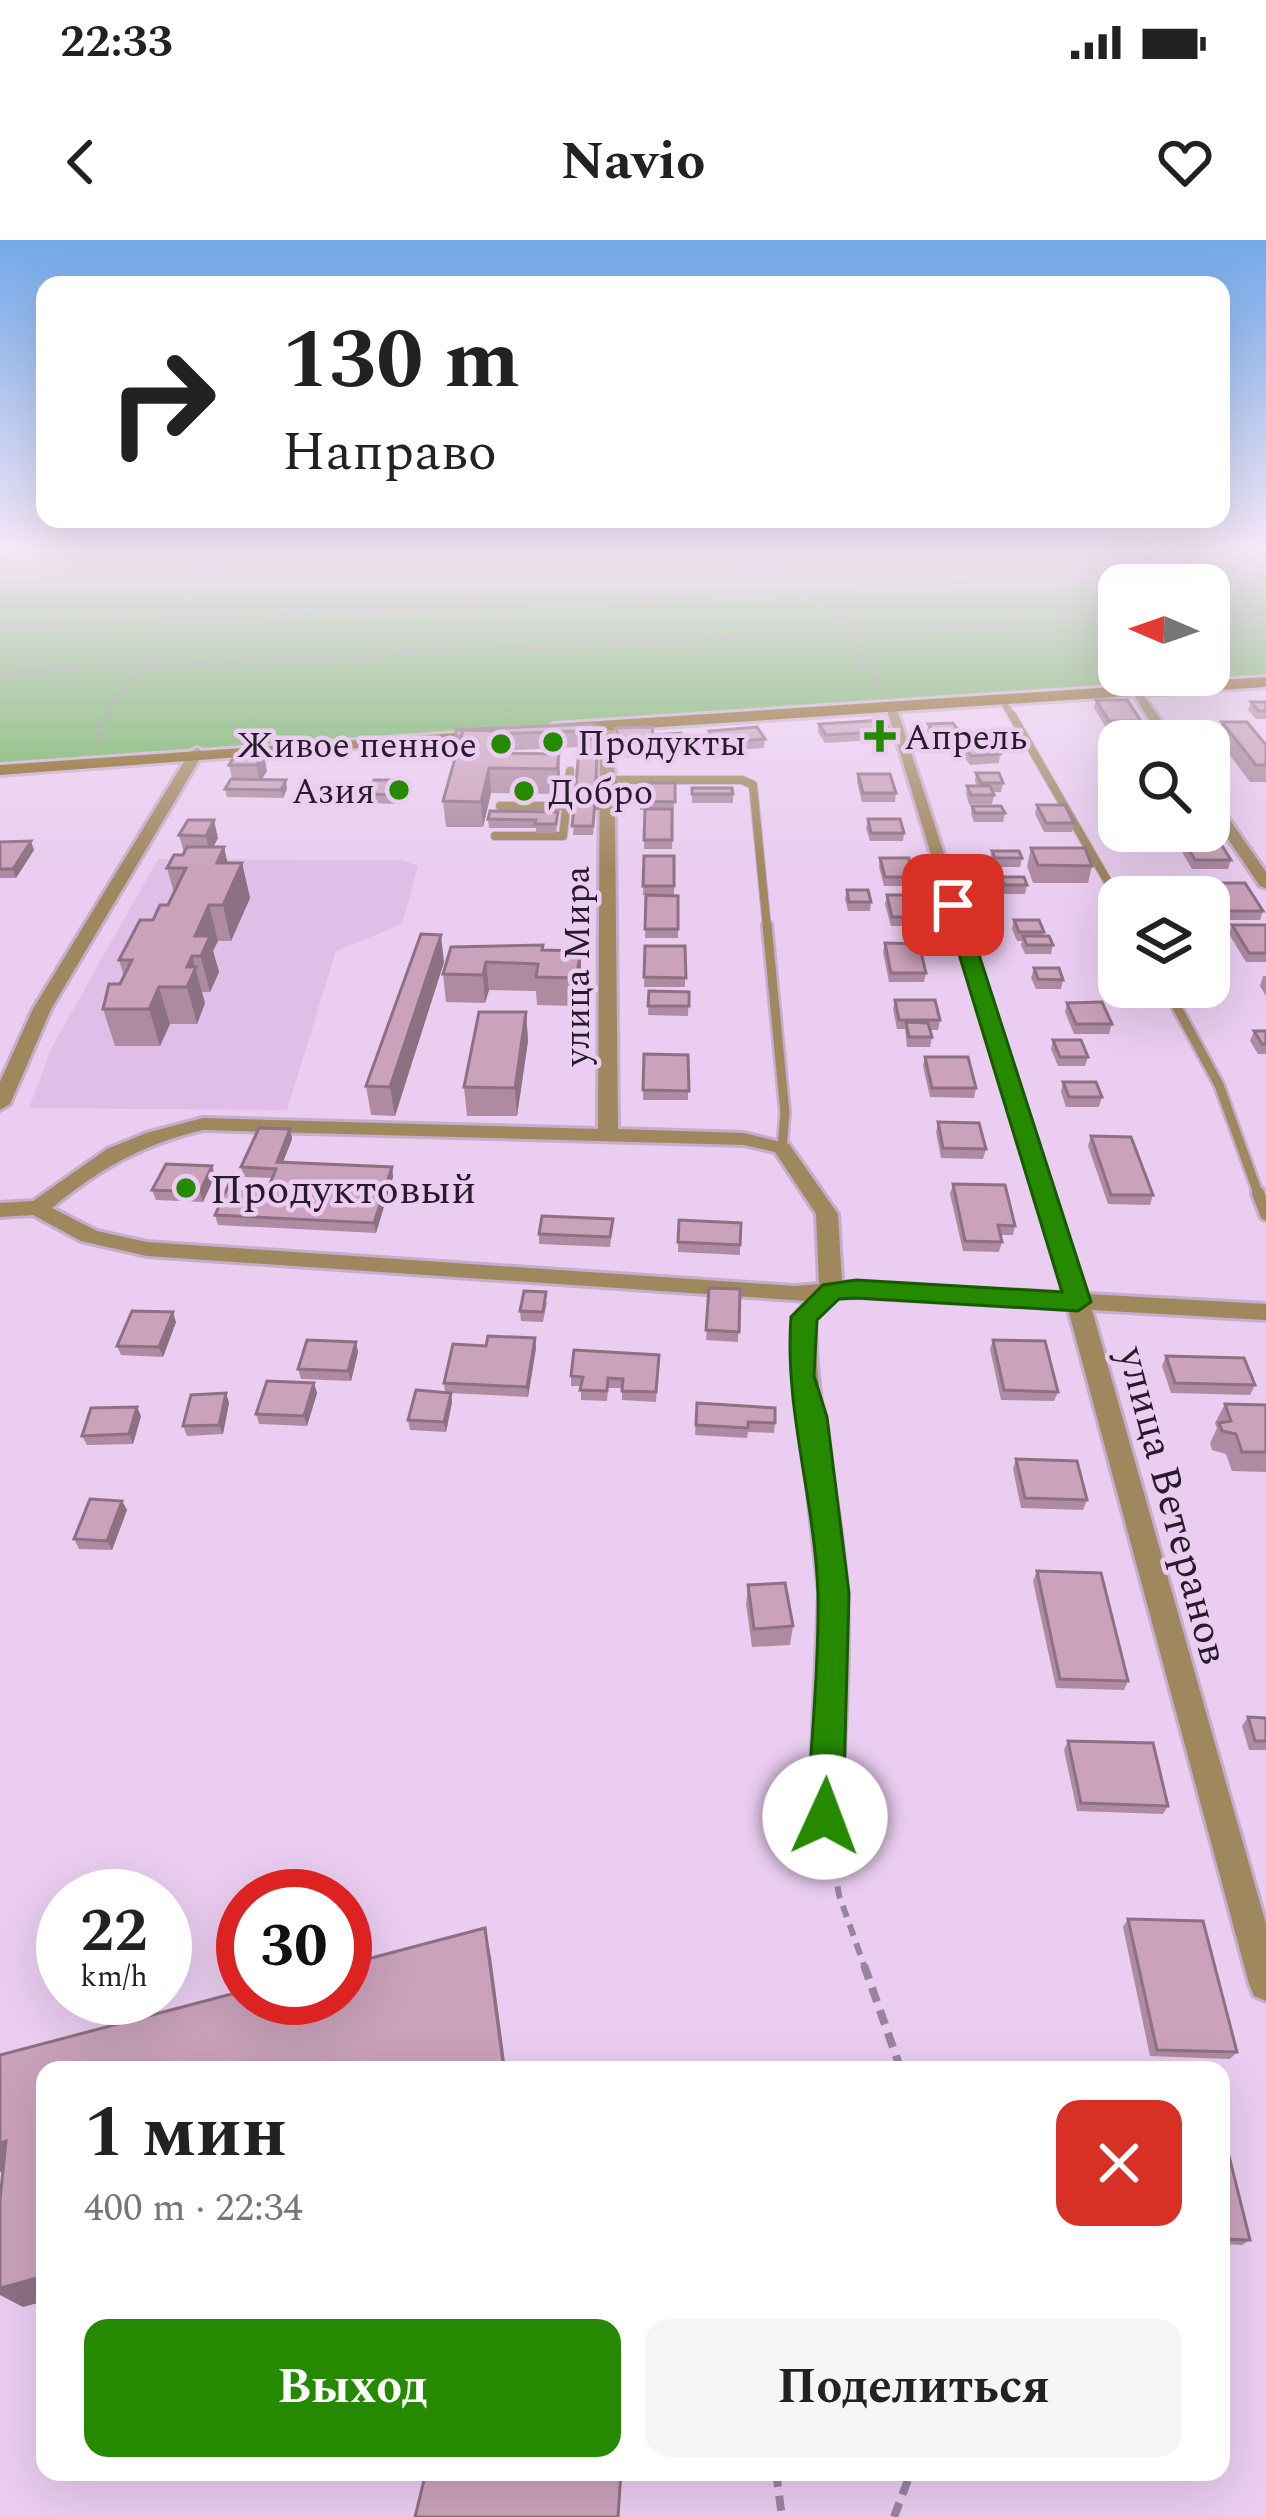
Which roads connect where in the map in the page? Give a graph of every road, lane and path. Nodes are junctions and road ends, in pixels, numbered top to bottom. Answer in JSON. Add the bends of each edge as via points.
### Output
{"nodes":[{"id":1,"x":153,"y":658,"type":"edge"},
{"id":2,"x":303,"y":658,"type":"edge"},
{"id":3,"x":862,"y":658,"type":"edge"},
{"id":4,"x":147,"y":665,"type":"junction"},
{"id":5,"x":0,"y":673,"type":"edge"},
{"id":6,"x":1266,"y":682,"type":"edge"},
{"id":7,"x":1230,"y":684,"type":"edge"},
{"id":8,"x":1098,"y":693,"type":"edge"},
{"id":9,"x":1002,"y":699,"type":"junction"},
{"id":10,"x":890,"y":706,"type":"junction"},
{"id":11,"x":607,"y":725,"type":"junction"},
{"id":12,"x":537,"y":730,"type":"edge"},
{"id":13,"x":513,"y":731,"type":"edge"},
{"id":14,"x":98,"y":744,"type":"dead end"},
{"id":15,"x":197,"y":752,"type":"junction"},
{"id":16,"x":0,"y":770,"type":"edge"},
{"id":17,"x":570,"y":771,"type":"dead end"},
{"id":18,"x":609,"y":780,"type":"junction"},
{"id":19,"x":500,"y":806,"type":"edge"},
{"id":20,"x":566,"y":806,"type":"junction"},
{"id":21,"x":610,"y":806,"type":"junction"},
{"id":22,"x":1230,"y":831,"type":"edge"},
{"id":23,"x":495,"y":836,"type":"dead end"},
{"id":24,"x":1105,"y":876,"type":"edge"},
{"id":25,"x":1266,"y":883,"type":"edge"},
{"id":26,"x":1177,"y":1008,"type":"edge"},
{"id":27,"x":0,"y":1104,"type":"edge"},
{"id":28,"x":608,"y":1135,"type":"junction"},
{"id":29,"x":782,"y":1148,"type":"junction"},
{"id":30,"x":38,"y":1208,"type":"junction"},
{"id":31,"x":0,"y":1210,"type":"edge"},
{"id":32,"x":1266,"y":1214,"type":"edge"},
{"id":33,"x":832,"y":1291,"type":"junction"},
{"id":34,"x":1078,"y":1302,"type":"junction"},
{"id":35,"x":1266,"y":1312,"type":"edge"},
{"id":36,"x":825,"y":1817,"type":"joint"},
{"id":37,"x":1266,"y":1984,"type":"edge"},
{"id":38,"x":898,"y":2061,"type":"edge"},
{"id":39,"x":777,"y":2481,"type":"edge"},
{"id":40,"x":907,"y":2481,"type":"edge"},
{"id":41,"x":782,"y":2517,"type":"edge"},
{"id":42,"x":894,"y":2517,"type":"edge"}],
"edges":[{"from":1,"to":4,"type":"path"},
{"from":2,"to":4,"type":"path"},
{"from":3,"to":10,"type":"path"},
{"from":4,"to":5,"type":"path"},
{"from":4,"to":14,"type":"path","via":[[124,686]]},
{"from":6,"to":7,"type":"main road"},
{"from":8,"to":9,"type":"main road"},
{"from":9,"to":10,"type":"main road"},
{"from":9,"to":24,"type":"lane"},
{"from":10,"to":11,"type":"main road"},
{"from":10,"to":34,"type":"street","name":"улица Ветеранов"},
{"from":11,"to":12,"type":"main road"},
{"from":11,"to":18,"type":"street","name":"улица Мира"},
{"from":13,"to":15,"type":"main road"},
{"from":15,"to":16,"type":"main road"},
{"from":15,"to":27,"type":"street","via":[[42,1009]]},
{"from":17,"to":20,"type":"lane"},
{"from":18,"to":21,"type":"street","name":"улица Мира"},
{"from":18,"to":29,"type":"lane","via":[[753,785]]},
{"from":19,"to":20,"type":"lane"},
{"from":20,"to":21,"type":"lane"},
{"from":20,"to":23,"type":"lane","via":[[563,836]]},
{"from":21,"to":28,"type":"street","name":"улица Мира"},
{"from":22,"to":25,"type":"street"},
{"from":26,"to":32,"type":"lane","via":[[1219,1085]]},
{"from":28,"to":29,"type":"street","via":[[744,1139]]},
{"from":28,"to":30,"type":"street","via":[[203,1124],[141,1137],[97,1159]]},
{"from":29,"to":33,"type":"street","via":[[827,1214]]},
{"from":30,"to":31,"type":"street"},
{"from":30,"to":33,"type":"street","via":[[96,1240],[147,1249]]},
{"from":33,"to":34,"type":"street"},
{"from":33,"to":36,"type":"street","via":[[804,1317],[800,1376],[813,1417],[833,1593]]},
{"from":34,"to":35,"type":"street"},
{"from":34,"to":37,"type":"street","name":"улица Ветеранов"},
{"from":36,"to":38,"type":"path","via":[[839,1894]]},
{"from":39,"to":41,"type":"path"},
{"from":40,"to":42,"type":"path"}]}
